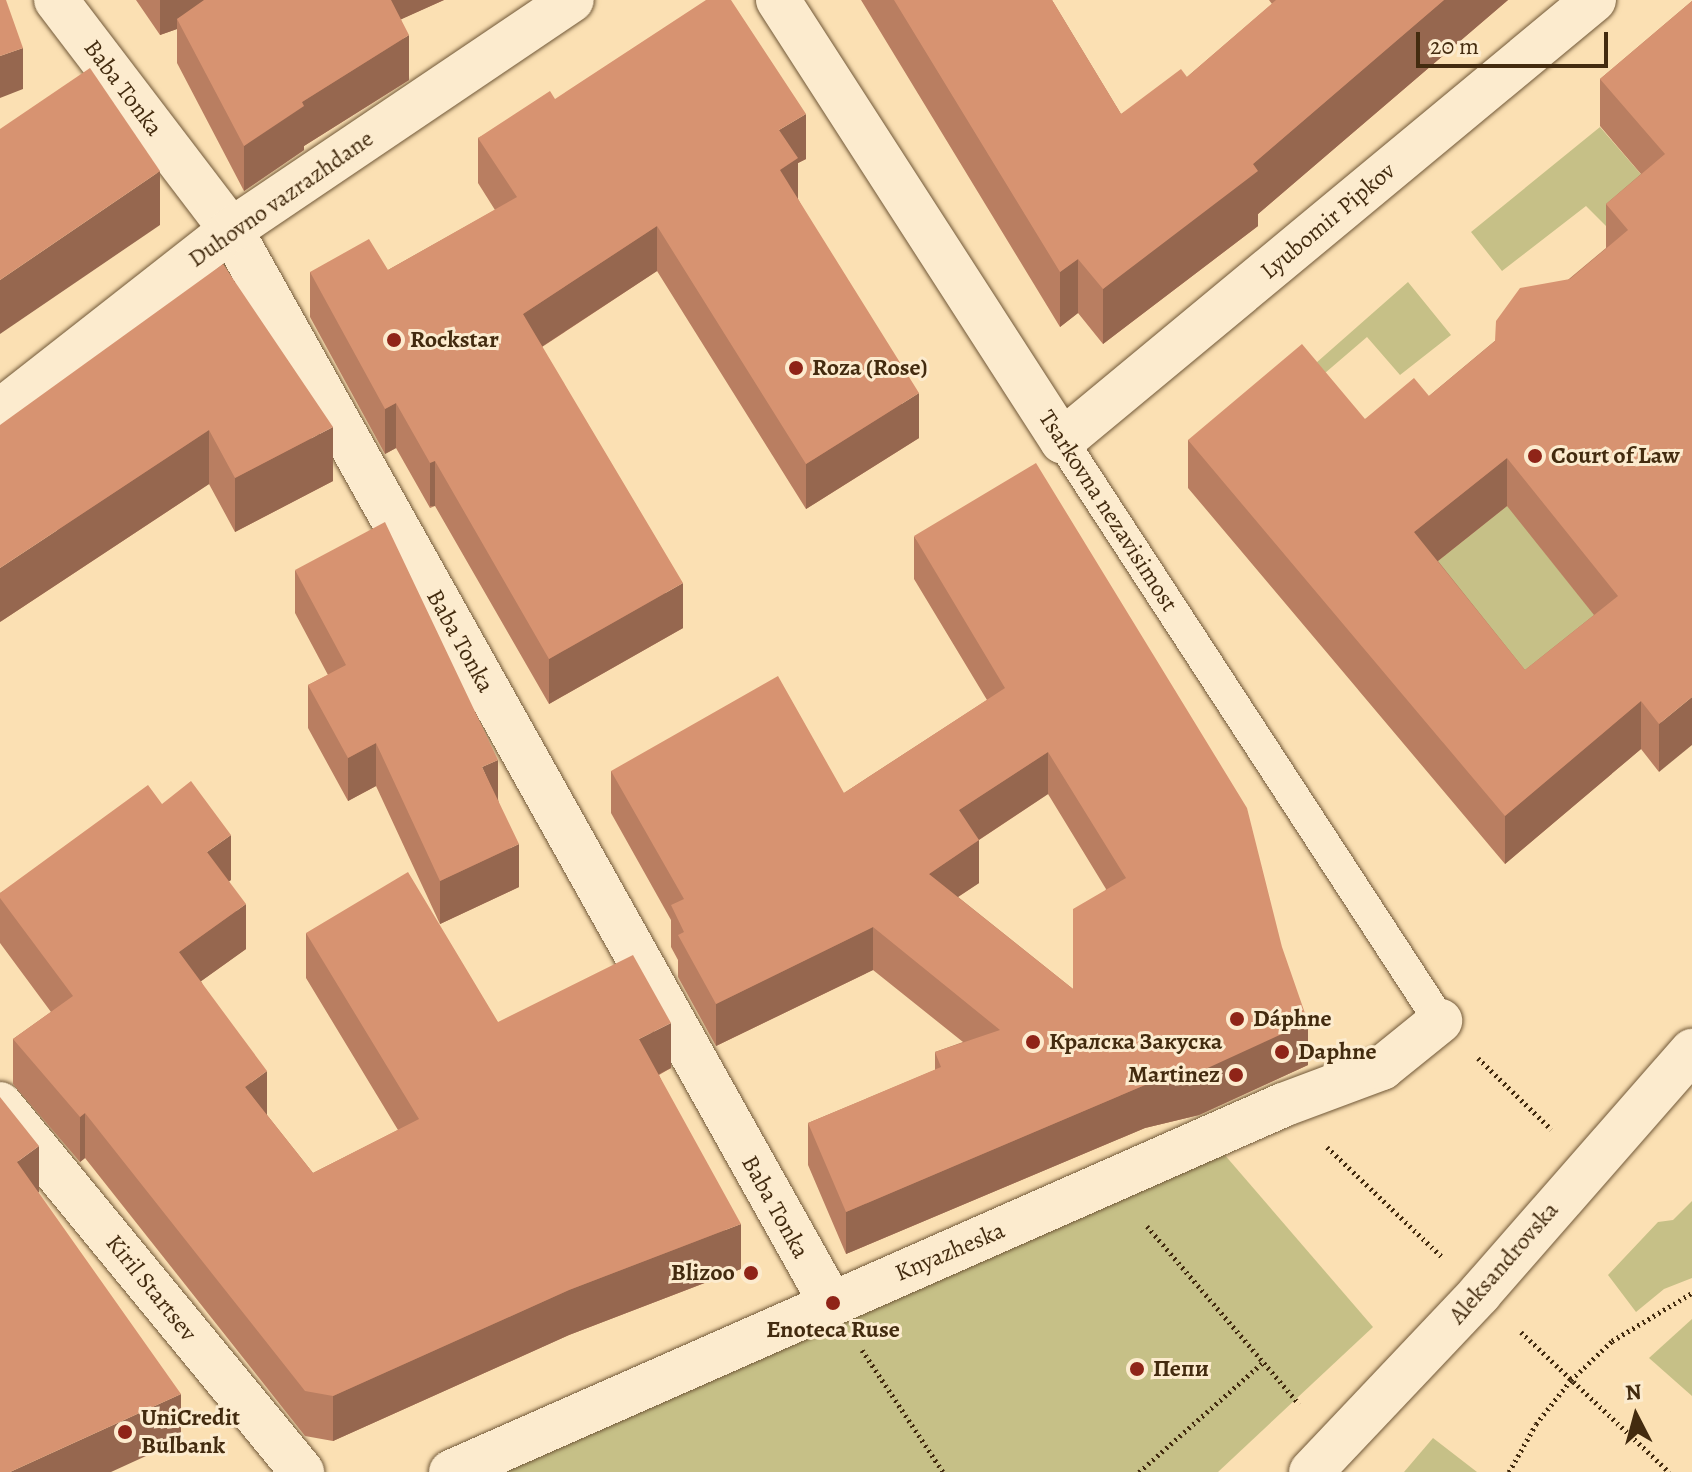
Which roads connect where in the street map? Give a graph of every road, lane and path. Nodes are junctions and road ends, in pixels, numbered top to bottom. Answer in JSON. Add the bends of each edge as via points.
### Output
{"nodes":[{"id":1,"x":56,"y":0,"type":"edge"},
{"id":2,"x":572,"y":0,"type":"edge"},
{"id":3,"x":778,"y":0,"type":"edge"},
{"id":4,"x":1594,"y":0,"type":"edge"},
{"id":5,"x":231,"y":230,"type":"junction"},
{"id":6,"x":0,"y":411,"type":"edge"},
{"id":7,"x":1062,"y":441,"type":"junction"},
{"id":8,"x":1440,"y":1021,"type":"junction"},
{"id":9,"x":1692,"y":1051,"type":"edge"},
{"id":10,"x":0,"y":1104,"type":"edge"},
{"id":11,"x":1589,"y":1166,"type":"junction"},
{"id":12,"x":1115,"y":1181,"type":"junction"},
{"id":13,"x":1692,"y":1293,"type":"edge"},
{"id":14,"x":831,"y":1303,"type":"junction"},
{"id":15,"x":1262,"y":1363,"type":"junction"},
{"id":16,"x":1324,"y":1459,"type":"edge"},
{"id":17,"x":302,"y":1472,"type":"edge"},
{"id":18,"x":451,"y":1472,"type":"edge"},
{"id":19,"x":943,"y":1472,"type":"edge"},
{"id":20,"x":1139,"y":1472,"type":"edge"},
{"id":21,"x":1509,"y":1472,"type":"edge"}],
"edges":[{"from":1,"to":5,"type":"street","name":"Baba Tonka"},
{"from":2,"to":5,"type":"street","name":"Duhovno vazrazhdane"},
{"from":3,"to":7,"type":"street","name":"Tsarkovna nezavisimost"},
{"from":4,"to":7,"type":"street","name":"Lyubomir Pipkov"},
{"from":5,"to":6,"type":"street","name":"Duhovno vazrazhdane"},
{"from":5,"to":14,"type":"street","name":"Baba Tonka"},
{"from":7,"to":8,"type":"lane","name":"Tsarkovna nezavisimost"},
{"from":8,"to":11,"type":"path"},
{"from":8,"to":12,"type":"street","name":"Knyazheska","via":[[1382,1068],[1283,1105]]},
{"from":9,"to":11,"type":"street","name":"Aleksandrovska"},
{"from":10,"to":17,"type":"street","name":"Kiril Startsev"},
{"from":11,"to":16,"type":"street","name":"Aleksandrovska"},
{"from":12,"to":14,"type":"street","name":"Knyazheska"},
{"from":12,"to":15,"type":"path"},
{"from":13,"to":21,"type":"path","via":[[1612,1341],[1571,1380],[1536,1424]]},
{"from":14,"to":18,"type":"street","name":"Knyazheska"},
{"from":14,"to":19,"type":"path"},
{"from":15,"to":16,"type":"path"},
{"from":15,"to":20,"type":"path"}]}
